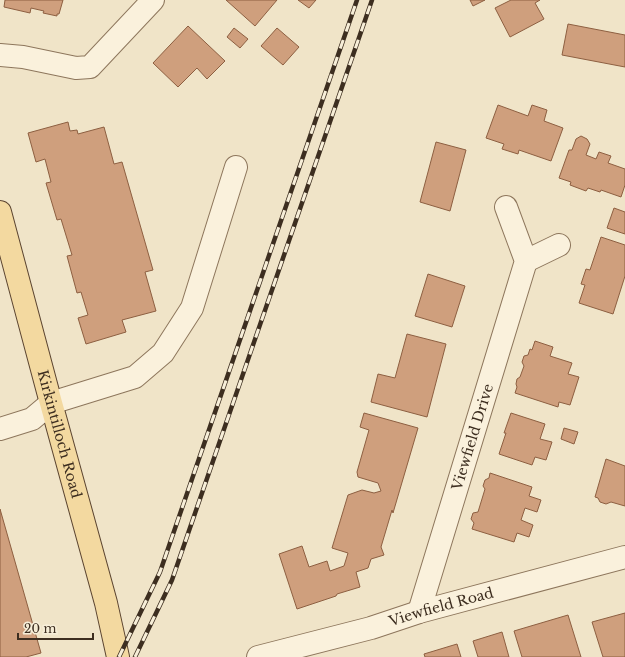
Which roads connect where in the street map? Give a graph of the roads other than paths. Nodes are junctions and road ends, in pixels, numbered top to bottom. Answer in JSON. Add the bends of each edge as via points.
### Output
{"nodes":[{"id":1,"x":153,"y":0,"type":"edge"},
{"id":2,"x":0,"y":56,"type":"edge"},
{"id":3,"x":236,"y":167,"type":"dead end"},
{"id":4,"x":506,"y":207,"type":"dead end"},
{"id":5,"x":0,"y":212,"type":"edge"},
{"id":6,"x":559,"y":245,"type":"dead end"},
{"id":7,"x":526,"y":261,"type":"junction"},
{"id":8,"x":51,"y":403,"type":"junction"},
{"id":9,"x":0,"y":429,"type":"edge"},
{"id":10,"x":625,"y":557,"type":"edge"},
{"id":11,"x":419,"y":612,"type":"junction"},
{"id":12,"x":116,"y":648,"type":"edge"},
{"id":13,"x":258,"y":657,"type":"edge"}],
"edges":[{"from":1,"to":2,"type":"street","via":[[90,67],[76,68],[23,57]]},
{"from":3,"to":8,"type":"street","via":[[192,308],[164,353],[135,377]]},
{"from":4,"to":7,"type":"street"},
{"from":5,"to":8,"type":"main road","name":"Kirkintilloch Road"},
{"from":6,"to":7,"type":"street"},
{"from":7,"to":11,"type":"street","name":"Viewfield Drive"},
{"from":8,"to":9,"type":"street","via":[[32,419]]},
{"from":8,"to":12,"type":"main road","name":"Kirkintilloch Road"},
{"from":10,"to":11,"type":"street","name":"Viewfield Road"},
{"from":11,"to":13,"type":"street","name":"Viewfield Road","via":[[372,628]]}]}
